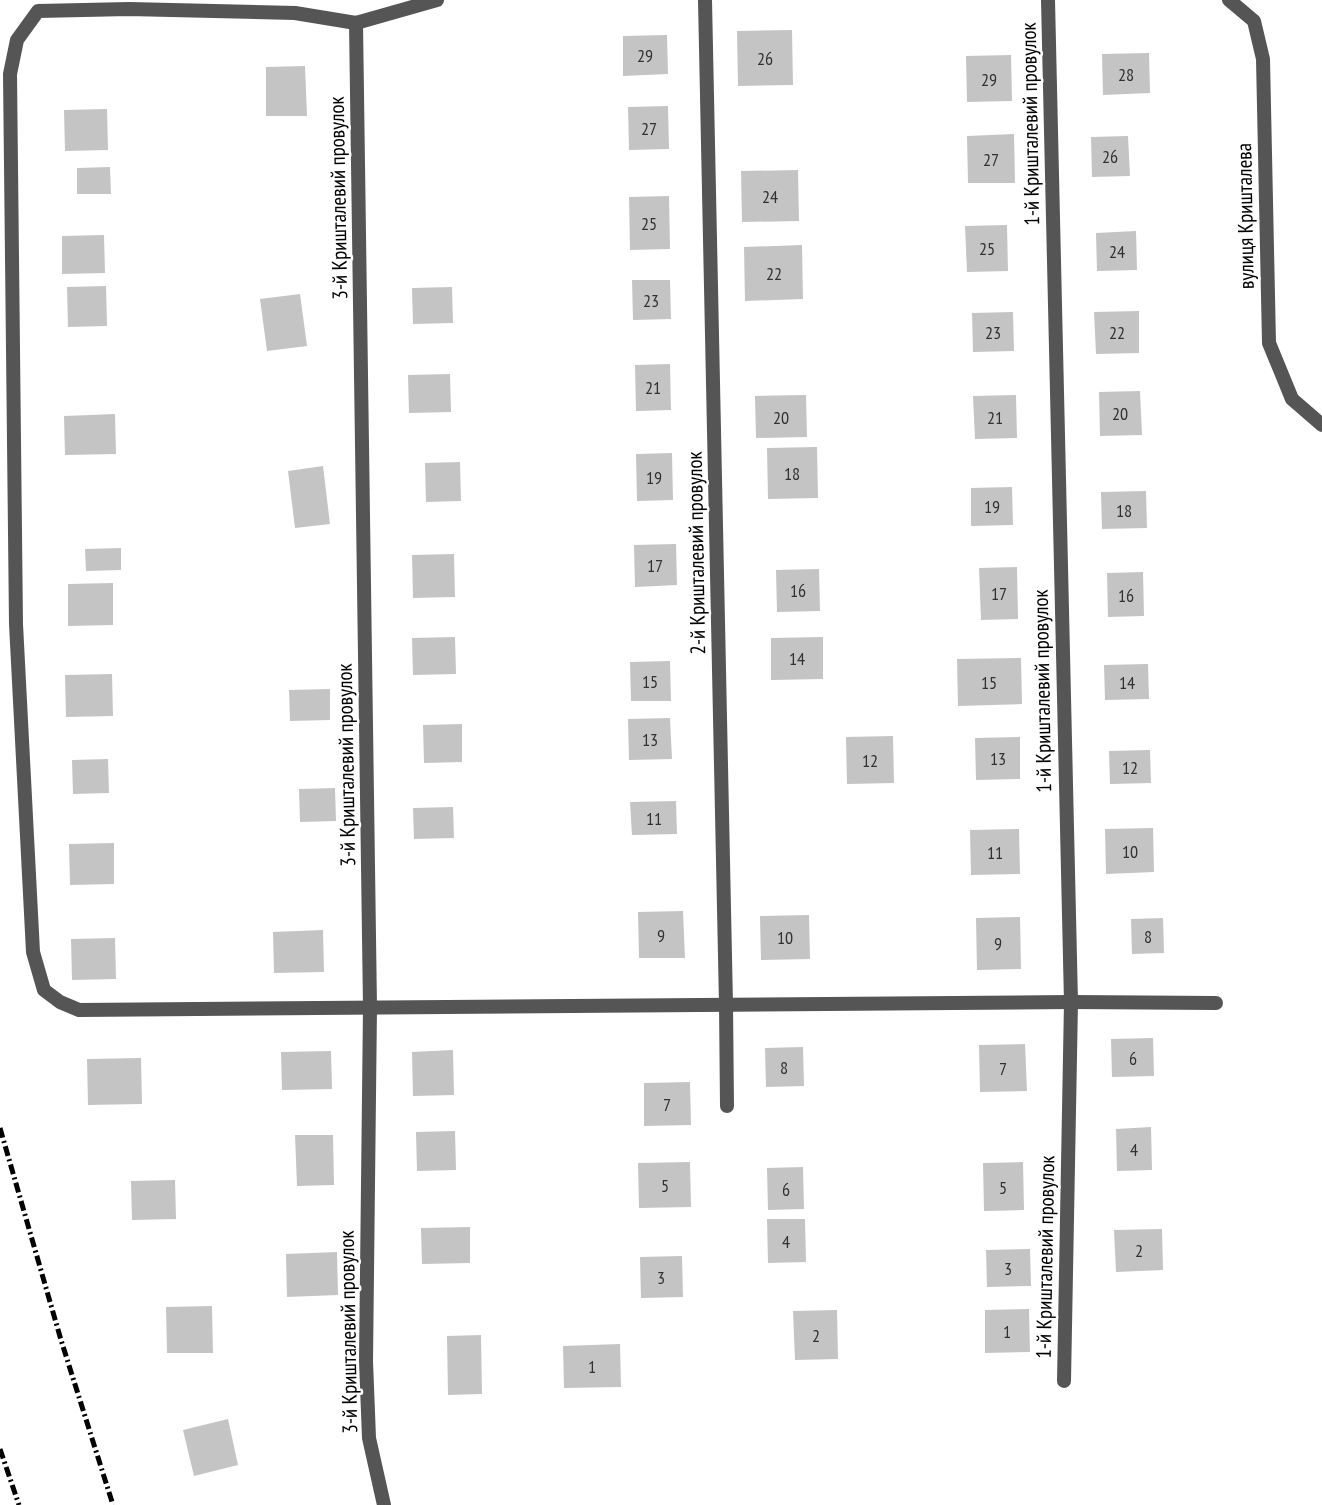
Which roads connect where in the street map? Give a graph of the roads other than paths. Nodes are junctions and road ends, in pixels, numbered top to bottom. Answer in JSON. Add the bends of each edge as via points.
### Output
{"nodes":[{"id":1,"x":281,"y":0,"type":"edge"},
{"id":2,"x":437,"y":0,"type":"edge"},
{"id":3,"x":705,"y":0,"type":"edge"},
{"id":4,"x":1048,"y":0,"type":"edge"},
{"id":5,"x":1229,"y":0,"type":"edge"},
{"id":6,"x":295,"y":13,"type":"junction"},
{"id":7,"x":356,"y":23,"type":"junction"},
{"id":8,"x":1322,"y":425,"type":"edge"},
{"id":9,"x":1070,"y":1002,"type":"junction"},
{"id":10,"x":1216,"y":1003,"type":"dead end"},
{"id":11,"x":726,"y":1004,"type":"junction"},
{"id":12,"x":370,"y":1007,"type":"junction"},
{"id":13,"x":727,"y":1106,"type":"dead end"},
{"id":14,"x":1064,"y":1381,"type":"dead end"},
{"id":15,"x":384,"y":1505,"type":"edge"}],
"edges":[{"from":1,"to":6,"type":"street"},
{"from":2,"to":7,"type":"street"},
{"from":3,"to":11,"type":"street","name":"2-й Кришталевий провулок"},
{"from":4,"to":9,"type":"street","name":"1-й Кришталевий провулок"},
{"from":5,"to":8,"type":"street","name":"вулиця Кришталева","via":[[1254,21],[1263,59],[1269,343],[1292,399]]},
{"from":6,"to":7,"type":"street"},
{"from":6,"to":12,"type":"street","via":[[38,11],[17,40],[10,74],[17,638],[33,952],[44,990],[79,1010]]},
{"from":7,"to":12,"type":"street","name":"3-й Кришталевий провулок"},
{"from":9,"to":10,"type":"street"},
{"from":9,"to":11,"type":"street"},
{"from":9,"to":14,"type":"street","name":"1-й Кришталевий провулок"},
{"from":11,"to":12,"type":"street"},
{"from":11,"to":13,"type":"street","name":"2-й Кришталевий провулок"},
{"from":12,"to":15,"type":"street","name":"3-й Кришталевий провулок","via":[[366,1361],[369,1438]]}]}
